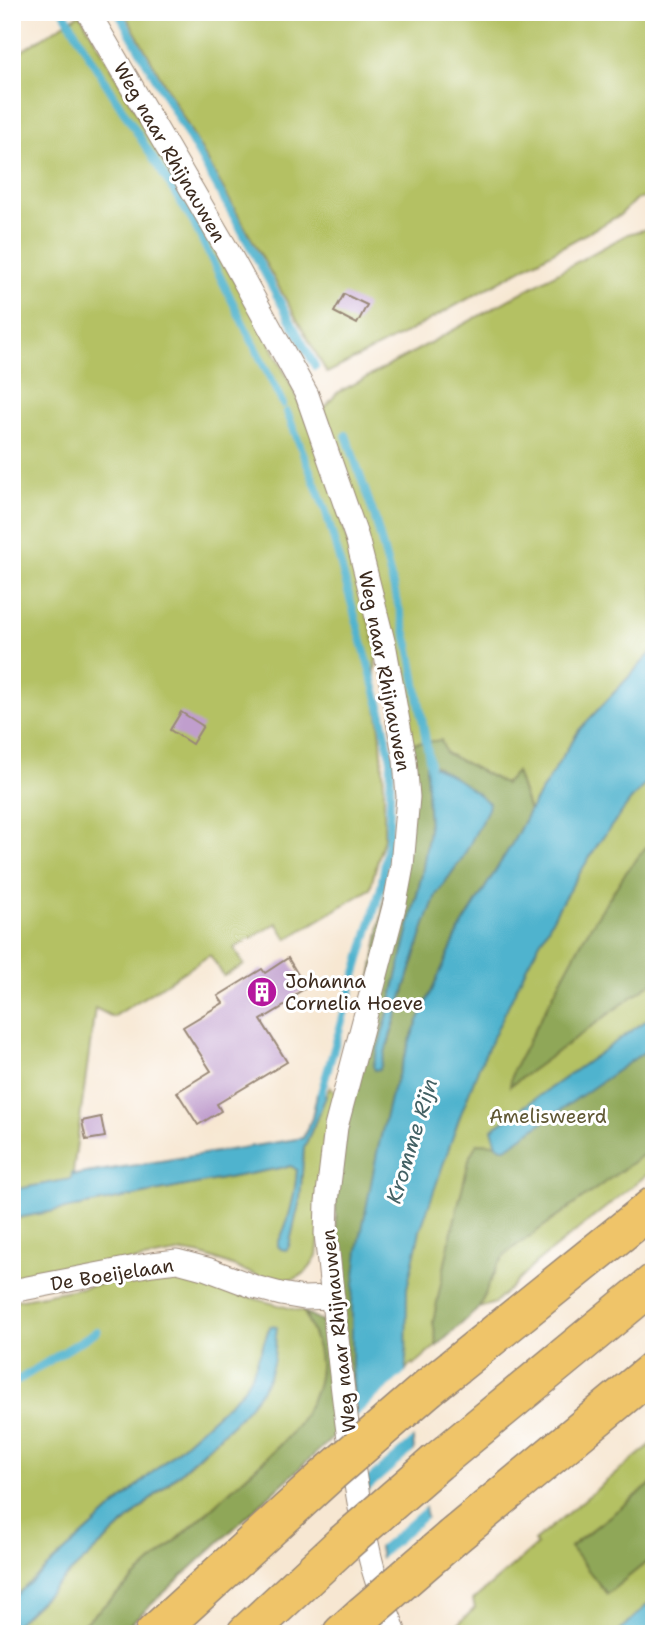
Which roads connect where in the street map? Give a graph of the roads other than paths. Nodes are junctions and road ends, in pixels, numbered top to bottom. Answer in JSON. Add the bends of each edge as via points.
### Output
{"nodes":[{"id":1,"x":88,"y":12,"type":"edge"},
{"id":2,"x":654,"y":1206,"type":"edge"},
{"id":3,"x":654,"y":1283,"type":"edge"},
{"id":4,"x":12,"y":1291,"type":"edge"},
{"id":5,"x":333,"y":1297,"type":"junction"},
{"id":6,"x":654,"y":1370,"type":"edge"},
{"id":7,"x":367,"y":1627,"type":"edge"},
{"id":8,"x":154,"y":1634,"type":"edge"},
{"id":9,"x":246,"y":1634,"type":"edge"}],
"edges":[{"from":1,"to":5,"type":"street","name":"Weg naar Rhijnauwen","via":[[307,395],[357,538],[385,649],[408,797],[395,903],[336,1127],[326,1234]]},
{"from":2,"to":8,"type":"highway","bridge":true,"via":[[428,1388]]},
{"from":3,"to":9,"type":"highway","bridge":true,"via":[[437,1462]]},
{"from":4,"to":5,"type":"street","name":"De Boeijelaan","via":[[177,1261],[281,1294]]},
{"from":5,"to":7,"type":"street","name":"Weg naar Rhijnauwen","via":[[347,1430],[371,1560]]},
{"from":6,"to":7,"type":"highway","bridge":true,"via":[[453,1537]]}]}
